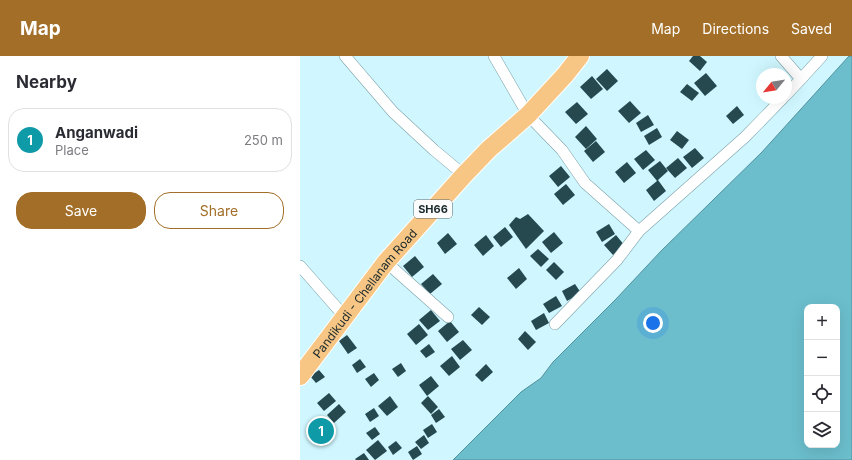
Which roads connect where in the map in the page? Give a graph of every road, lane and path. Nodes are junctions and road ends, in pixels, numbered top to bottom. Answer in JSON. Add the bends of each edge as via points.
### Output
{"nodes":[{"id":1,"x":345,"y":56,"type":"edge"},
{"id":2,"x":494,"y":56,"type":"edge"},
{"id":3,"x":580,"y":56,"type":"edge"},
{"id":4,"x":781,"y":56,"type":"edge"},
{"id":5,"x":822,"y":56,"type":"edge"},
{"id":6,"x":801,"y":79,"type":"junction"},
{"id":7,"x":792,"y":89,"type":"edge"},
{"id":8,"x":777,"y":104,"type":"edge"},
{"id":9,"x":528,"y":115,"type":"junction"},
{"id":10,"x":464,"y":175,"type":"junction"},
{"id":11,"x":639,"y":231,"type":"junction"},
{"id":12,"x":386,"y":262,"type":"junction"},
{"id":13,"x":300,"y":266,"type":"edge"},
{"id":14,"x":344,"y":316,"type":"junction"},
{"id":15,"x":448,"y":317,"type":"dead end"},
{"id":16,"x":555,"y":324,"type":"dead end"},
{"id":17,"x":300,"y":376,"type":"edge"}],
"edges":[{"from":1,"to":10,"type":"street","via":[[393,112]]},
{"from":2,"to":9,"type":"street"},
{"from":3,"to":9,"type":"main road","name":"Pandikudi - Chellanam Road","number":"SH66"},
{"from":4,"to":6,"type":"street"},
{"from":5,"to":6,"type":"street"},
{"from":6,"to":7,"type":"street"},
{"from":8,"to":11,"type":"street","via":[[745,137]]},
{"from":9,"to":10,"type":"main road","name":"Pandikudi - Chellanam Road","number":"SH66"},
{"from":9,"to":11,"type":"street","via":[[562,150],[585,183]]},
{"from":10,"to":12,"type":"main road","name":"Pandikudi - Chellanam Road","number":"SH66"},
{"from":11,"to":16,"type":"street","via":[[617,260]]},
{"from":12,"to":14,"type":"main road","name":"Pandikudi - Chellanam Road","number":"SH66"},
{"from":12,"to":15,"type":"street"},
{"from":13,"to":14,"type":"street"},
{"from":14,"to":17,"type":"main road","name":"Pandikudi - Chellanam Road","number":"SH66"}]}
